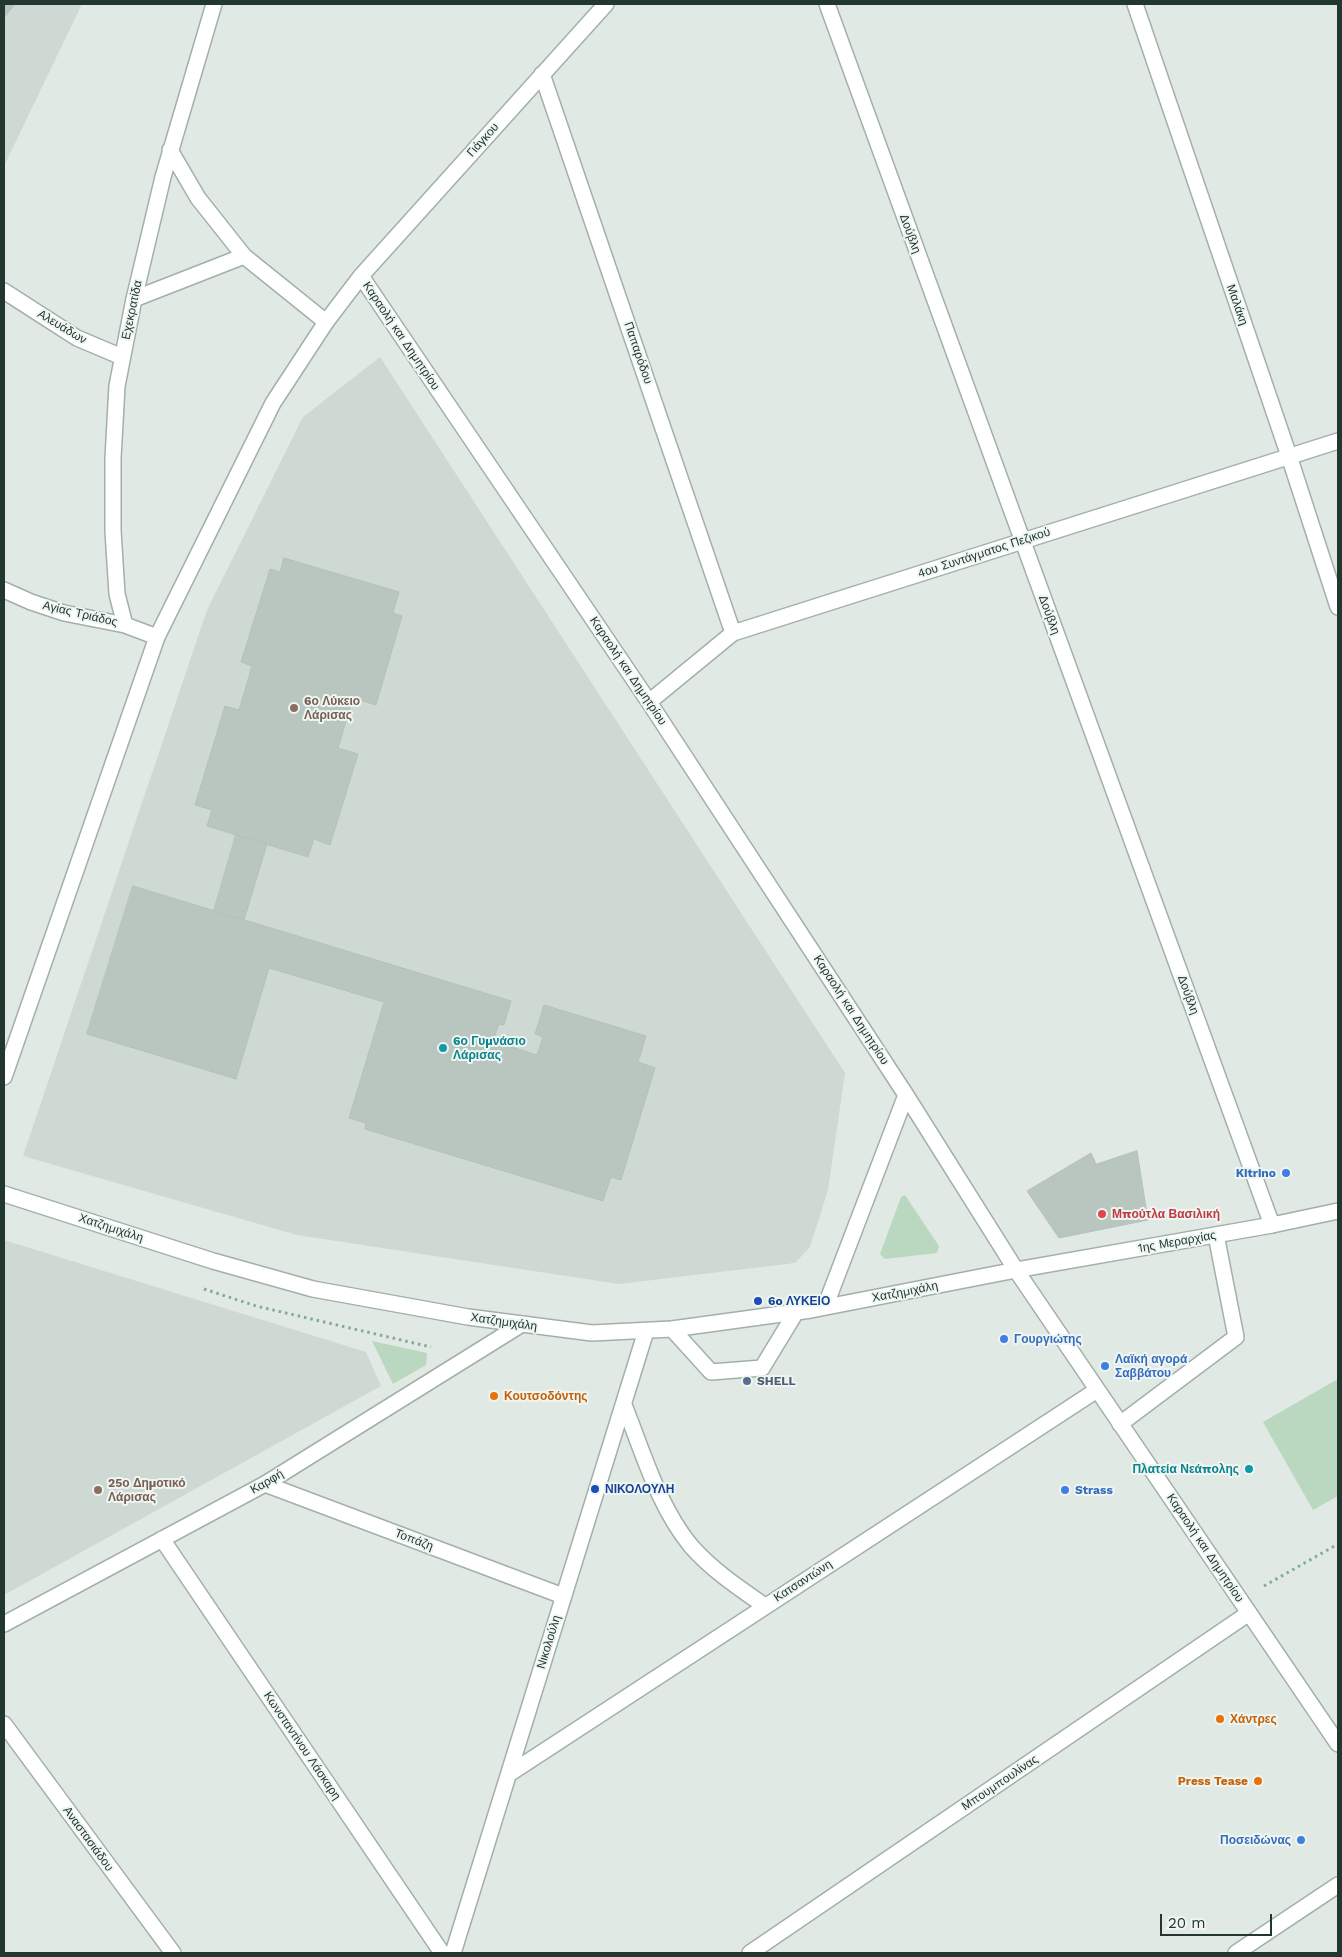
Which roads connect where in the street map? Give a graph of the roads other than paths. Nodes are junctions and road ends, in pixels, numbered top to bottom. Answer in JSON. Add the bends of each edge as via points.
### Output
{"nodes":[{"id":1,"x":214,"y":4,"type":"edge"},
{"id":2,"x":606,"y":4,"type":"edge"},
{"id":3,"x":827,"y":4,"type":"edge"},
{"id":4,"x":1134,"y":4,"type":"edge"},
{"id":5,"x":542,"y":74,"type":"junction"},
{"id":6,"x":170,"y":150,"type":"junction"},
{"id":7,"x":244,"y":256,"type":"junction"},
{"id":8,"x":361,"y":276,"type":"junction"},
{"id":9,"x":4,"y":291,"type":"edge"},
{"id":10,"x":134,"y":299,"type":"junction"},
{"id":11,"x":326,"y":322,"type":"junction"},
{"id":12,"x":122,"y":357,"type":"junction"},
{"id":13,"x":1338,"y":440,"type":"edge"},
{"id":14,"x":1289,"y":456,"type":"junction"},
{"id":15,"x":1022,"y":541,"type":"junction"},
{"id":16,"x":4,"y":590,"type":"edge"},
{"id":17,"x":1338,"y":607,"type":"edge"},
{"id":18,"x":125,"y":625,"type":"junction"},
{"id":19,"x":733,"y":632,"type":"junction"},
{"id":20,"x":157,"y":637,"type":"junction"},
{"id":21,"x":649,"y":702,"type":"junction"},
{"id":22,"x":4,"y":1077,"type":"edge"},
{"id":23,"x":906,"y":1095,"type":"junction"},
{"id":24,"x":4,"y":1194,"type":"edge"},
{"id":25,"x":1338,"y":1211,"type":"edge"},
{"id":26,"x":1272,"y":1225,"type":"junction"},
{"id":27,"x":1216,"y":1236,"type":"junction"},
{"id":28,"x":1016,"y":1270,"type":"junction"},
{"id":29,"x":825,"y":1307,"type":"junction"},
{"id":30,"x":796,"y":1312,"type":"junction"},
{"id":31,"x":522,"y":1324,"type":"junction"},
{"id":32,"x":672,"y":1329,"type":"junction"},
{"id":33,"x":646,"y":1330,"type":"junction"},
{"id":34,"x":1097,"y":1390,"type":"junction"},
{"id":35,"x":624,"y":1405,"type":"junction"},
{"id":36,"x":1120,"y":1424,"type":"junction"},
{"id":37,"x":265,"y":1484,"type":"junction"},
{"id":38,"x":162,"y":1539,"type":"junction"},
{"id":39,"x":563,"y":1596,"type":"junction"},
{"id":40,"x":765,"y":1606,"type":"junction"},
{"id":41,"x":1249,"y":1613,"type":"junction"},
{"id":42,"x":4,"y":1624,"type":"edge"},
{"id":43,"x":4,"y":1724,"type":"edge"},
{"id":44,"x":1338,"y":1744,"type":"edge"},
{"id":45,"x":510,"y":1774,"type":"junction"},
{"id":46,"x":1338,"y":1884,"type":"edge"},
{"id":47,"x":173,"y":1953,"type":"edge"},
{"id":48,"x":442,"y":1953,"type":"edge"},
{"id":49,"x":452,"y":1953,"type":"edge"},
{"id":50,"x":750,"y":1953,"type":"edge"},
{"id":51,"x":1236,"y":1953,"type":"edge"}],
"edges":[{"from":1,"to":6,"type":"street","name":"Εχεκρατίδα"},
{"from":2,"to":5,"type":"street","name":"Γιάγκου"},
{"from":3,"to":15,"type":"street","name":"Δούβλη"},
{"from":4,"to":14,"type":"street","name":"Μαλάκη"},
{"from":5,"to":8,"type":"street","name":"Γιάγκου"},
{"from":5,"to":19,"type":"street","name":"Παπαρόδου"},
{"from":6,"to":7,"type":"street","via":[[198,198]]},
{"from":6,"to":10,"type":"street","name":"Εχεκρατίδα"},
{"from":7,"to":10,"type":"street"},
{"from":7,"to":11,"type":"street"},
{"from":8,"to":11,"type":"street","name":"Γιάγκου"},
{"from":8,"to":21,"type":"street","name":"Καραολή και Δημητρίου"},
{"from":9,"to":12,"type":"street","name":"Αλευάδων","via":[[77,338]]},
{"from":10,"to":12,"type":"street","name":"Εχεκρατίδα"},
{"from":11,"to":20,"type":"street","name":"Γιάγκου","via":[[273,403]]},
{"from":12,"to":18,"type":"street","name":"Εχεκρατίδα","via":[[114,422],[113,523],[117,594]]},
{"from":13,"to":14,"type":"street","name":"4ου Συντάγματος Πεζικού"},
{"from":14,"to":15,"type":"street","name":"4ου Συντάγματος Πεζικού"},
{"from":14,"to":17,"type":"street","name":"Μαλάκη"},
{"from":15,"to":19,"type":"street","name":"4ου Συντάγματος Πεζικού"},
{"from":15,"to":26,"type":"street","name":"Δούβλη"},
{"from":16,"to":18,"type":"street","name":"Αγίας Τριάδος","via":[[64,613]]},
{"from":18,"to":20,"type":"street","name":"Αγίας Τριάδος"},
{"from":19,"to":21,"type":"street","name":"4ου Συντάγματος Πεζικού"},
{"from":20,"to":22,"type":"street","name":"Γιάγκου"},
{"from":21,"to":23,"type":"street","name":"Καραολή και Δημητρίου"},
{"from":23,"to":28,"type":"street","name":"Καραολή και Δημητρίου"},
{"from":23,"to":29,"type":"street"},
{"from":24,"to":31,"type":"street","name":"Χατζημιχάλη","via":[[285,1282],[336,1294]]},
{"from":25,"to":26,"type":"street","name":"1ης Μεραρχίας"},
{"from":26,"to":27,"type":"street","name":"1ης Μεραρχίας"},
{"from":27,"to":28,"type":"street","name":"1ης Μεραρχίας"},
{"from":27,"to":36,"type":"street","via":[[1236,1338]]},
{"from":28,"to":29,"type":"street","name":"Χατζημιχάλη"},
{"from":28,"to":34,"type":"street","name":"Καραολή και Δημητρίου"},
{"from":29,"to":30,"type":"street","name":"Χατζημιχάλη"},
{"from":30,"to":32,"type":"street","name":"Χατζημιχάλη"},
{"from":30,"to":32,"type":"street","via":[[762,1368],[711,1372]]},
{"from":31,"to":33,"type":"street","name":"Χατζημιχάλη","via":[[592,1333]]},
{"from":31,"to":37,"type":"street","name":"Καρφή"},
{"from":32,"to":33,"type":"street","name":"Χατζημιχάλη"},
{"from":33,"to":35,"type":"street","name":"Νικολούλη"},
{"from":34,"to":36,"type":"street","name":"Καραολή και Δημητρίου"},
{"from":34,"to":40,"type":"street","name":"Κατσαντώνη"},
{"from":35,"to":39,"type":"street","name":"Νικολούλη"},
{"from":35,"to":40,"type":"street","via":[[666,1509],[686,1538],[722,1576]]},
{"from":36,"to":41,"type":"street","name":"Καραολή και Δημητρίου"},
{"from":37,"to":38,"type":"street","name":"Καρφή"},
{"from":37,"to":39,"type":"street","name":"Τοπάζη"},
{"from":38,"to":42,"type":"street","name":"Καρφή"},
{"from":38,"to":48,"type":"street","name":"Κωνσταντίνου Λάσκαρη"},
{"from":39,"to":45,"type":"street","name":"Νικολούλη"},
{"from":40,"to":45,"type":"street","name":"Κατσαντώνη"},
{"from":41,"to":44,"type":"street","name":"Καραολή και Δημητρίου"},
{"from":41,"to":50,"type":"street","name":"Μπουμπουλίνας"},
{"from":43,"to":47,"type":"street","name":"Αναστασιάδου"},
{"from":45,"to":49,"type":"street","name":"Νικολούλη"},
{"from":46,"to":51,"type":"street"}]}
